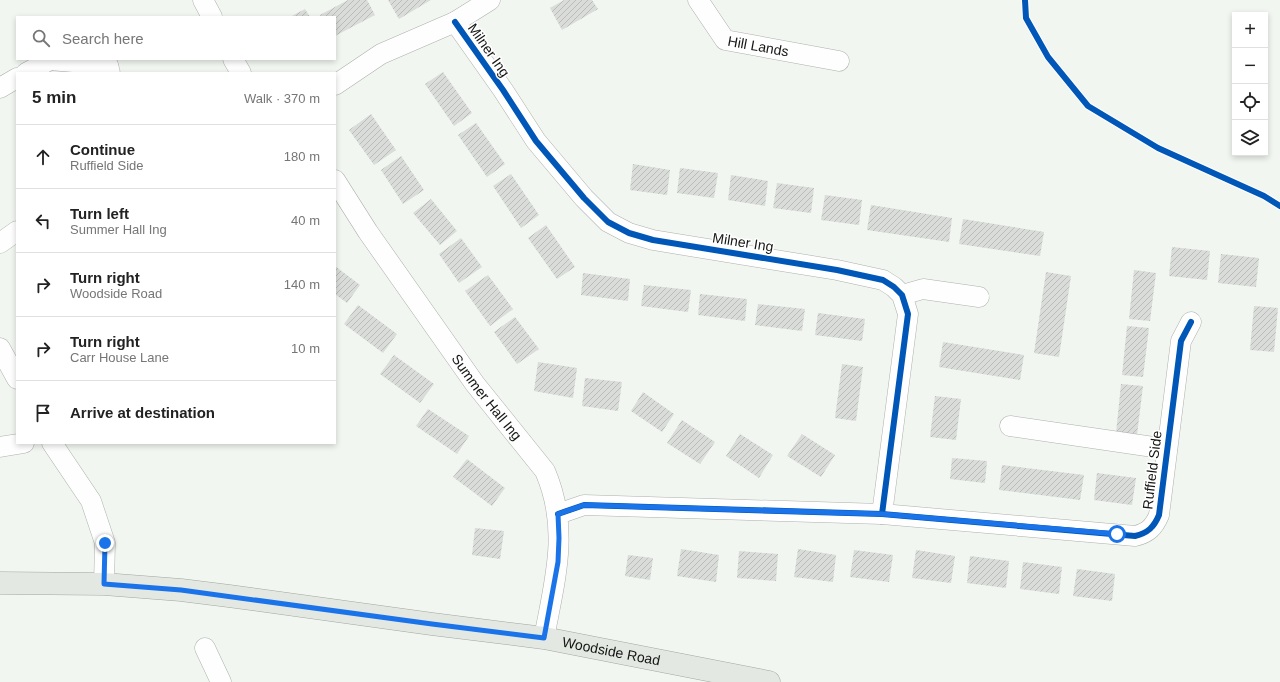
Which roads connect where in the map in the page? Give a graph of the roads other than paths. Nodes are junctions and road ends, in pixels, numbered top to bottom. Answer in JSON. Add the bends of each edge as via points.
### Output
{"nodes":[{"id":1,"x":203,"y":0,"type":"edge"},
{"id":2,"x":698,"y":0,"type":"edge"},
{"id":3,"x":486,"y":1,"type":"edge"},
{"id":4,"x":211,"y":16,"type":"edge"},
{"id":5,"x":455,"y":22,"type":"junction"},
{"id":6,"x":50,"y":60,"type":"edge"},
{"id":7,"x":50,"y":60,"type":"edge"},
{"id":8,"x":234,"y":60,"type":"edge"},
{"id":9,"x":839,"y":62,"type":"dead end"},
{"id":10,"x":28,"y":72,"type":"edge"},
{"id":11,"x":110,"y":72,"type":"edge"},
{"id":12,"x":240,"y":72,"type":"edge"},
{"id":13,"x":16,"y":79,"type":"edge"},
{"id":14,"x":336,"y":84,"type":"edge"},
{"id":15,"x":0,"y":88,"type":"edge"},
{"id":16,"x":336,"y":182,"type":"edge"},
{"id":17,"x":16,"y":232,"type":"edge"},
{"id":18,"x":0,"y":243,"type":"edge"},
{"id":19,"x":902,"y":295,"type":"junction"},
{"id":20,"x":979,"y":297,"type":"dead end"},
{"id":21,"x":1191,"y":322,"type":"dead end"},
{"id":22,"x":0,"y":348,"type":"edge"},
{"id":23,"x":16,"y":377,"type":"edge"},
{"id":24,"x":1010,"y":426,"type":"dead end"},
{"id":25,"x":18,"y":444,"type":"edge"},
{"id":26,"x":53,"y":444,"type":"edge"},
{"id":27,"x":0,"y":447,"type":"edge"},
{"id":28,"x":1167,"y":449,"type":"junction"},
{"id":29,"x":558,"y":514,"type":"junction"},
{"id":30,"x":882,"y":514,"type":"junction"},
{"id":31,"x":0,"y":583,"type":"edge"},
{"id":32,"x":104,"y":584,"type":"junction"},
{"id":33,"x":544,"y":638,"type":"junction"},
{"id":34,"x":205,"y":648,"type":"dead end"},
{"id":35,"x":221,"y":682,"type":"edge"},
{"id":36,"x":769,"y":682,"type":"edge"}],
"edges":[{"from":1,"to":4,"type":"street"},
{"from":2,"to":9,"type":"street","name":"Hill Lands","via":[[725,40]]},
{"from":3,"to":5,"type":"street"},
{"from":5,"to":14,"type":"street","via":[[381,54]]},
{"from":5,"to":19,"type":"street","name":"Milner Ing","via":[[536,141],[608,222],[629,233],[653,240],[883,280]]},
{"from":6,"to":10,"type":"street"},
{"from":7,"to":11,"type":"street","via":[[108,65]]},
{"from":8,"to":12,"type":"street"},
{"from":13,"to":15,"type":"street"},
{"from":16,"to":29,"type":"street","name":"Summer Hall Ing","via":[[368,232],[475,384],[545,472]]},
{"from":17,"to":18,"type":"street"},
{"from":19,"to":20,"type":"street","via":[[923,289]]},
{"from":19,"to":30,"type":"street","via":[[908,314]]},
{"from":21,"to":28,"type":"street","name":"Ruffield Side","via":[[1181,341]]},
{"from":22,"to":23,"type":"street"},
{"from":24,"to":28,"type":"street"},
{"from":25,"to":27,"type":"street"},
{"from":26,"to":32,"type":"street","via":[[91,501],[105,543]]},
{"from":28,"to":30,"type":"street","name":"Ruffield Side","via":[[1159,515],[1149,531],[1135,536]]},
{"from":29,"to":30,"type":"street","name":"Ruffield Side","via":[[584,505]]},
{"from":29,"to":33,"type":"street","name":"Summer Hall Ing","via":[[558,562]]},
{"from":31,"to":32,"type":"main road","name":"Woodside Road"},
{"from":32,"to":33,"type":"main road","name":"Woodside Road","via":[[181,590]]},
{"from":33,"to":36,"type":"main road","name":"Woodside Road"},
{"from":34,"to":35,"type":"street"}]}
